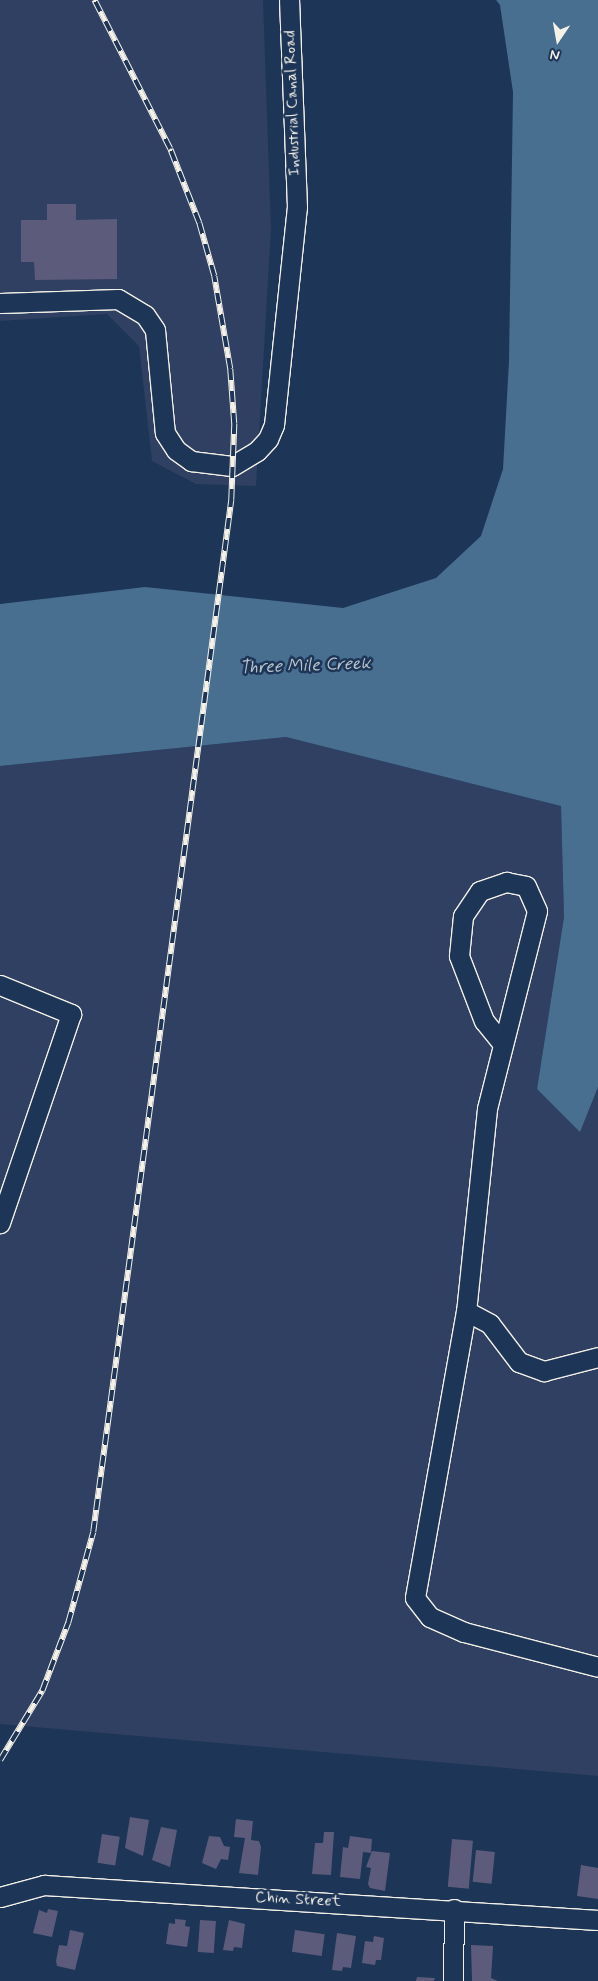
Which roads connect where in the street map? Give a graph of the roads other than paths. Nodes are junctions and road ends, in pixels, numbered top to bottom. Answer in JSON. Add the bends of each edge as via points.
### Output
{"nodes":[{"id":1,"x":289,"y":0,"type":"edge"},
{"id":2,"x":0,"y":303,"type":"edge"},
{"id":3,"x":0,"y":985,"type":"edge"},
{"id":4,"x":502,"y":1043,"type":"junction"},
{"id":5,"x":0,"y":1223,"type":"edge"},
{"id":6,"x":466,"y":1312,"type":"junction"},
{"id":7,"x":598,"y":1357,"type":"edge"},
{"id":8,"x":598,"y":1667,"type":"edge"},
{"id":9,"x":0,"y":1897,"type":"edge"},
{"id":10,"x":454,"y":1909,"type":"junction"},
{"id":11,"x":598,"y":1920,"type":"edge"},
{"id":12,"x":453,"y":1981,"type":"edge"}],
"edges":[{"from":1,"to":2,"type":"street","name":"Industrial Canal Road","via":[[297,207],[274,424],[257,451],[232,466],[190,461],[176,450],[164,433],[155,330],[145,315],[118,299]]},
{"from":3,"to":5,"type":"street","via":[[71,1014]]},
{"from":4,"to":4,"type":"street","via":[[484,1021],[459,956],[463,916],[480,891],[506,882],[526,886],[537,911]]},
{"from":4,"to":6,"type":"street","via":[[487,1109]]},
{"from":6,"to":7,"type":"street","via":[[490,1324],[519,1362],[544,1371]]},
{"from":6,"to":8,"type":"street","via":[[415,1598],[430,1616],[464,1632]]},
{"from":9,"to":10,"type":"street","name":"Chin Street","via":[[44,1885]]},
{"from":10,"to":11,"type":"street","name":"Chin Street"},
{"from":10,"to":12,"type":"street"}]}
